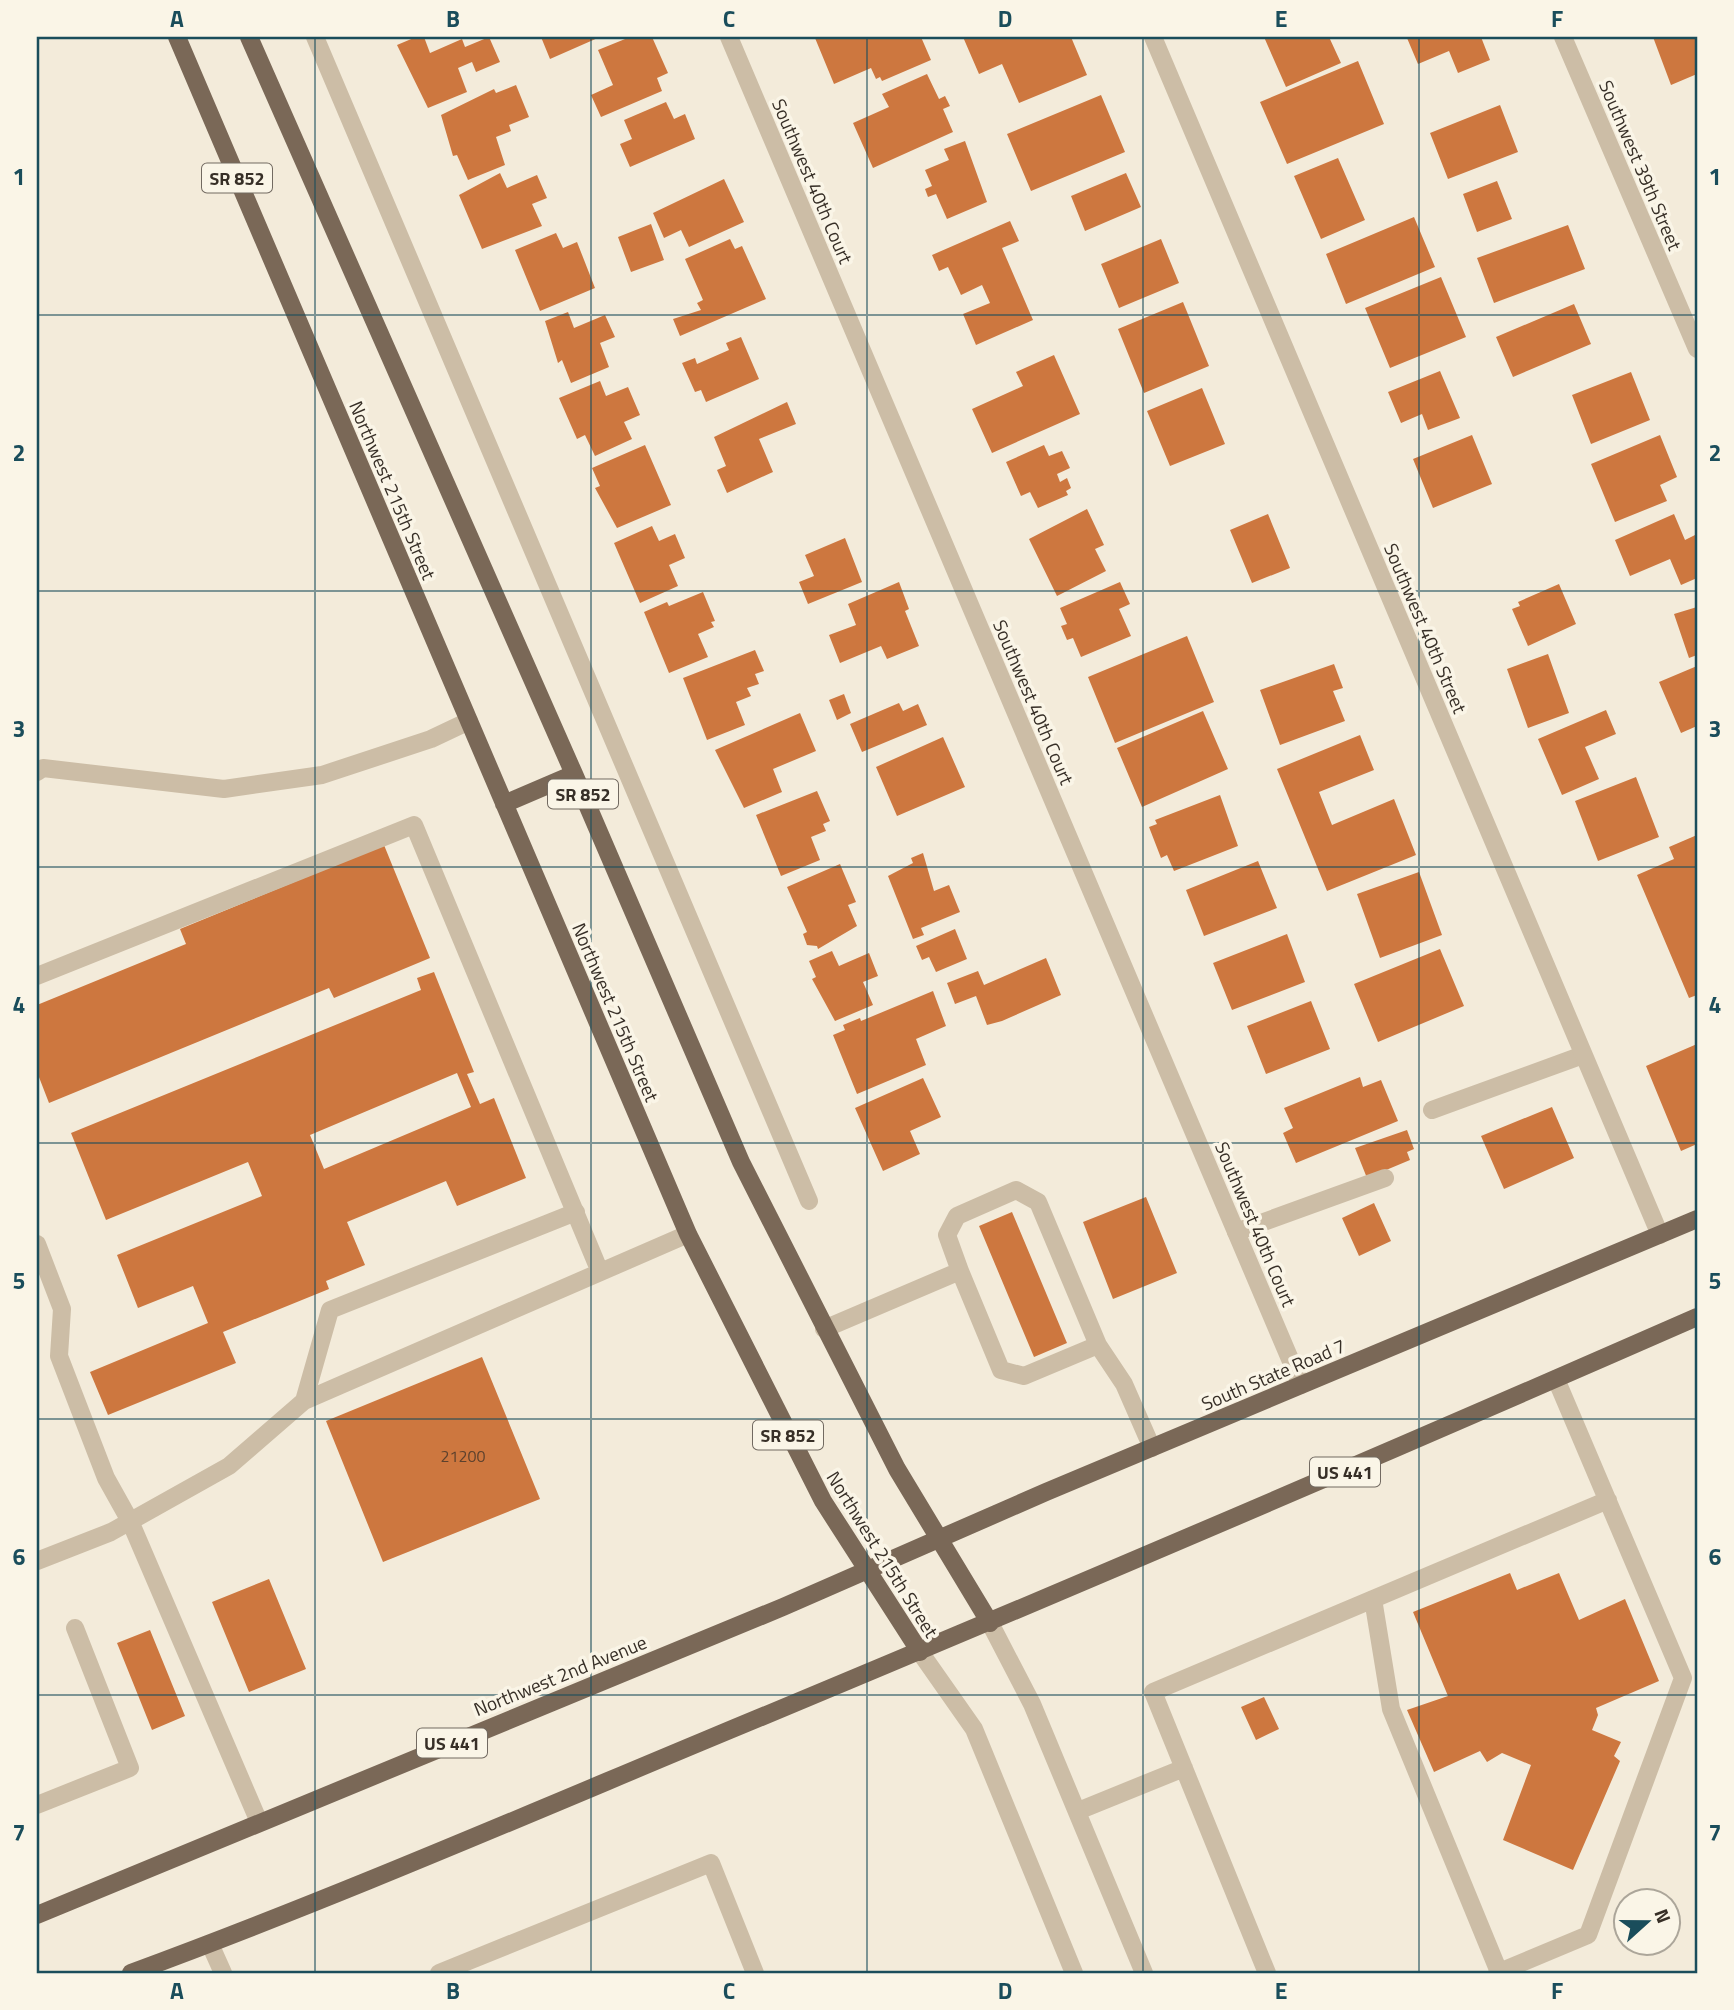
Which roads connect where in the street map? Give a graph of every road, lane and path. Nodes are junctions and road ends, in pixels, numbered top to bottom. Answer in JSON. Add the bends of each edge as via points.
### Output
{"nodes":[{"id":1,"x":177,"y":37,"type":"edge"},
{"id":2,"x":249,"y":37,"type":"edge"},
{"id":3,"x":315,"y":37,"type":"edge"},
{"id":4,"x":729,"y":37,"type":"edge"},
{"id":5,"x":1153,"y":37,"type":"edge"},
{"id":6,"x":1563,"y":37,"type":"edge"},
{"id":7,"x":1697,"y":349,"type":"edge"},
{"id":8,"x":469,"y":720,"type":"junction"},
{"id":9,"x":39,"y":769,"type":"edge"},
{"id":10,"x":575,"y":774,"type":"junction"},
{"id":11,"x":504,"y":803,"type":"junction"},
{"id":12,"x":37,"y":976,"type":"edge"},
{"id":13,"x":1583,"y":1055,"type":"junction"},
{"id":14,"x":1432,"y":1110,"type":"dead end"},
{"id":15,"x":1385,"y":1178,"type":"dead end"},
{"id":16,"x":809,"y":1201,"type":"dead end"},
{"id":17,"x":576,"y":1212,"type":"junction"},
{"id":18,"x":1697,"y":1219,"type":"edge"},
{"id":19,"x":1236,"y":1231,"type":"junction"},
{"id":20,"x":688,"y":1234,"type":"junction"},
{"id":21,"x":1660,"y":1235,"type":"junction"},
{"id":22,"x":37,"y":1244,"type":"edge"},
{"id":23,"x":960,"y":1271,"type":"junction"},
{"id":24,"x":600,"y":1272,"type":"junction"},
{"id":25,"x":1696,"y":1319,"type":"edge"},
{"id":26,"x":824,"y":1329,"type":"junction"},
{"id":27,"x":1098,"y":1345,"type":"junction"},
{"id":28,"x":1556,"y":1379,"type":"junction"},
{"id":29,"x":1301,"y":1384,"type":"junction"},
{"id":30,"x":304,"y":1401,"type":"junction"},
{"id":31,"x":1152,"y":1448,"type":"junction"},
{"id":32,"x":1608,"y":1500,"type":"junction"},
{"id":33,"x":130,"y":1521,"type":"junction"},
{"id":34,"x":939,"y":1539,"type":"junction"},
{"id":35,"x":37,"y":1561,"type":"edge"},
{"id":36,"x":867,"y":1570,"type":"junction"},
{"id":37,"x":1373,"y":1599,"type":"junction"},
{"id":38,"x":990,"y":1623,"type":"junction"},
{"id":39,"x":75,"y":1628,"type":"dead end"},
{"id":40,"x":920,"y":1652,"type":"junction"},
{"id":41,"x":1184,"y":1768,"type":"junction"},
{"id":42,"x":37,"y":1805,"type":"edge"},
{"id":43,"x":1078,"y":1811,"type":"junction"},
{"id":44,"x":259,"y":1822,"type":"junction"},
{"id":45,"x":37,"y":1915,"type":"edge"},
{"id":46,"x":210,"y":1944,"type":"junction"},
{"id":47,"x":131,"y":1973,"type":"edge"},
{"id":48,"x":223,"y":1973,"type":"edge"},
{"id":49,"x":439,"y":1973,"type":"edge"},
{"id":50,"x":755,"y":1973,"type":"edge"},
{"id":51,"x":1074,"y":1973,"type":"edge"},
{"id":52,"x":1144,"y":1973,"type":"edge"},
{"id":53,"x":1267,"y":1973,"type":"edge"},
{"id":54,"x":1498,"y":1973,"type":"edge"}],
"edges":[{"from":1,"to":8,"type":"main road","name":"Northwest 215th Street","number":"SR 852"},
{"from":2,"to":10,"type":"main road","number":"SR 852"},
{"from":3,"to":16,"type":"street"},
{"from":4,"to":19,"type":"street","name":"Southwest 40th Court"},
{"from":5,"to":13,"type":"street","name":"Southwest 40th Street"},
{"from":6,"to":7,"type":"street","name":"Southwest 39th Street"},
{"from":8,"to":9,"type":"street","via":[[430,740],[322,775],[225,789]]},
{"from":8,"to":11,"type":"main road","name":"Northwest 215th Street","number":"SR 852"},
{"from":10,"to":11,"type":"main road"},
{"from":10,"to":26,"type":"main road","number":"SR 852","via":[[741,1162]]},
{"from":11,"to":20,"type":"main road","name":"Northwest 215th Street","number":"SR 852"},
{"from":12,"to":17,"type":"street","via":[[414,825]]},
{"from":13,"to":14,"type":"street"},
{"from":13,"to":21,"type":"street","name":"Southwest 40th Street"},
{"from":15,"to":19,"type":"street"},
{"from":17,"to":24,"type":"street"},
{"from":17,"to":30,"type":"street","via":[[330,1310]]},
{"from":18,"to":21,"type":"main road","name":"South State Road 7","number":"US 441"},
{"from":19,"to":29,"type":"street","name":"Southwest 40th Court"},
{"from":20,"to":24,"type":"street"},
{"from":20,"to":36,"type":"main road","name":"Northwest 215th Street","number":"SR 852","via":[[817,1491]]},
{"from":21,"to":29,"type":"main road","name":"South State Road 7","number":"US 441"},
{"from":22,"to":33,"type":"street","via":[[62,1309],[59,1356],[106,1478]]},
{"from":23,"to":26,"type":"street"},
{"from":23,"to":27,"type":"street","via":[[1001,1370],[1024,1376]]},
{"from":23,"to":27,"type":"street","via":[[947,1235],[957,1216],[1016,1190],[1038,1202]]},
{"from":24,"to":30,"type":"street"},
{"from":25,"to":28,"type":"main road","number":"US 441"},
{"from":26,"to":34,"type":"main road","number":"SR 852"},
{"from":27,"to":31,"type":"street","via":[[1124,1384]]},
{"from":28,"to":32,"type":"street"},
{"from":28,"to":38,"type":"main road","number":"US 441"},
{"from":29,"to":31,"type":"main road","name":"South State Road 7","number":"US 441"},
{"from":30,"to":33,"type":"street","via":[[229,1466]]},
{"from":31,"to":34,"type":"main road","name":"South State Road 7","number":"US 441"},
{"from":32,"to":37,"type":"street"},
{"from":32,"to":54,"type":"street","via":[[1683,1678],[1588,1935]]},
{"from":33,"to":35,"type":"street"},
{"from":33,"to":44,"type":"street"},
{"from":34,"to":36,"type":"main road","name":"South State Road 7","number":"US 441"},
{"from":34,"to":38,"type":"main road","number":"SR 852"},
{"from":36,"to":40,"type":"main road","name":"Northwest 215th Street","number":"SR 852"},
{"from":36,"to":44,"type":"main road","name":"Northwest 2nd Avenue","number":"US 441"},
{"from":37,"to":41,"type":"street","via":[[1153,1692]]},
{"from":37,"to":54,"type":"street","via":[[1391,1709]]},
{"from":38,"to":40,"type":"main road","number":"US 441"},
{"from":38,"to":43,"type":"street","via":[[1032,1704]]},
{"from":39,"to":42,"type":"street","via":[[130,1768]]},
{"from":40,"to":46,"type":"main road","number":"US 441"},
{"from":40,"to":51,"type":"street","name":"Northwest 215th Street","via":[[974,1729]]},
{"from":41,"to":43,"type":"street"},
{"from":41,"to":53,"type":"street"},
{"from":43,"to":52,"type":"street"},
{"from":44,"to":45,"type":"main road","name":"Northwest 2nd Avenue","number":"US 441"},
{"from":46,"to":47,"type":"main road","number":"US 441"},
{"from":46,"to":48,"type":"street"},
{"from":49,"to":50,"type":"street","via":[[711,1863]]}]}
